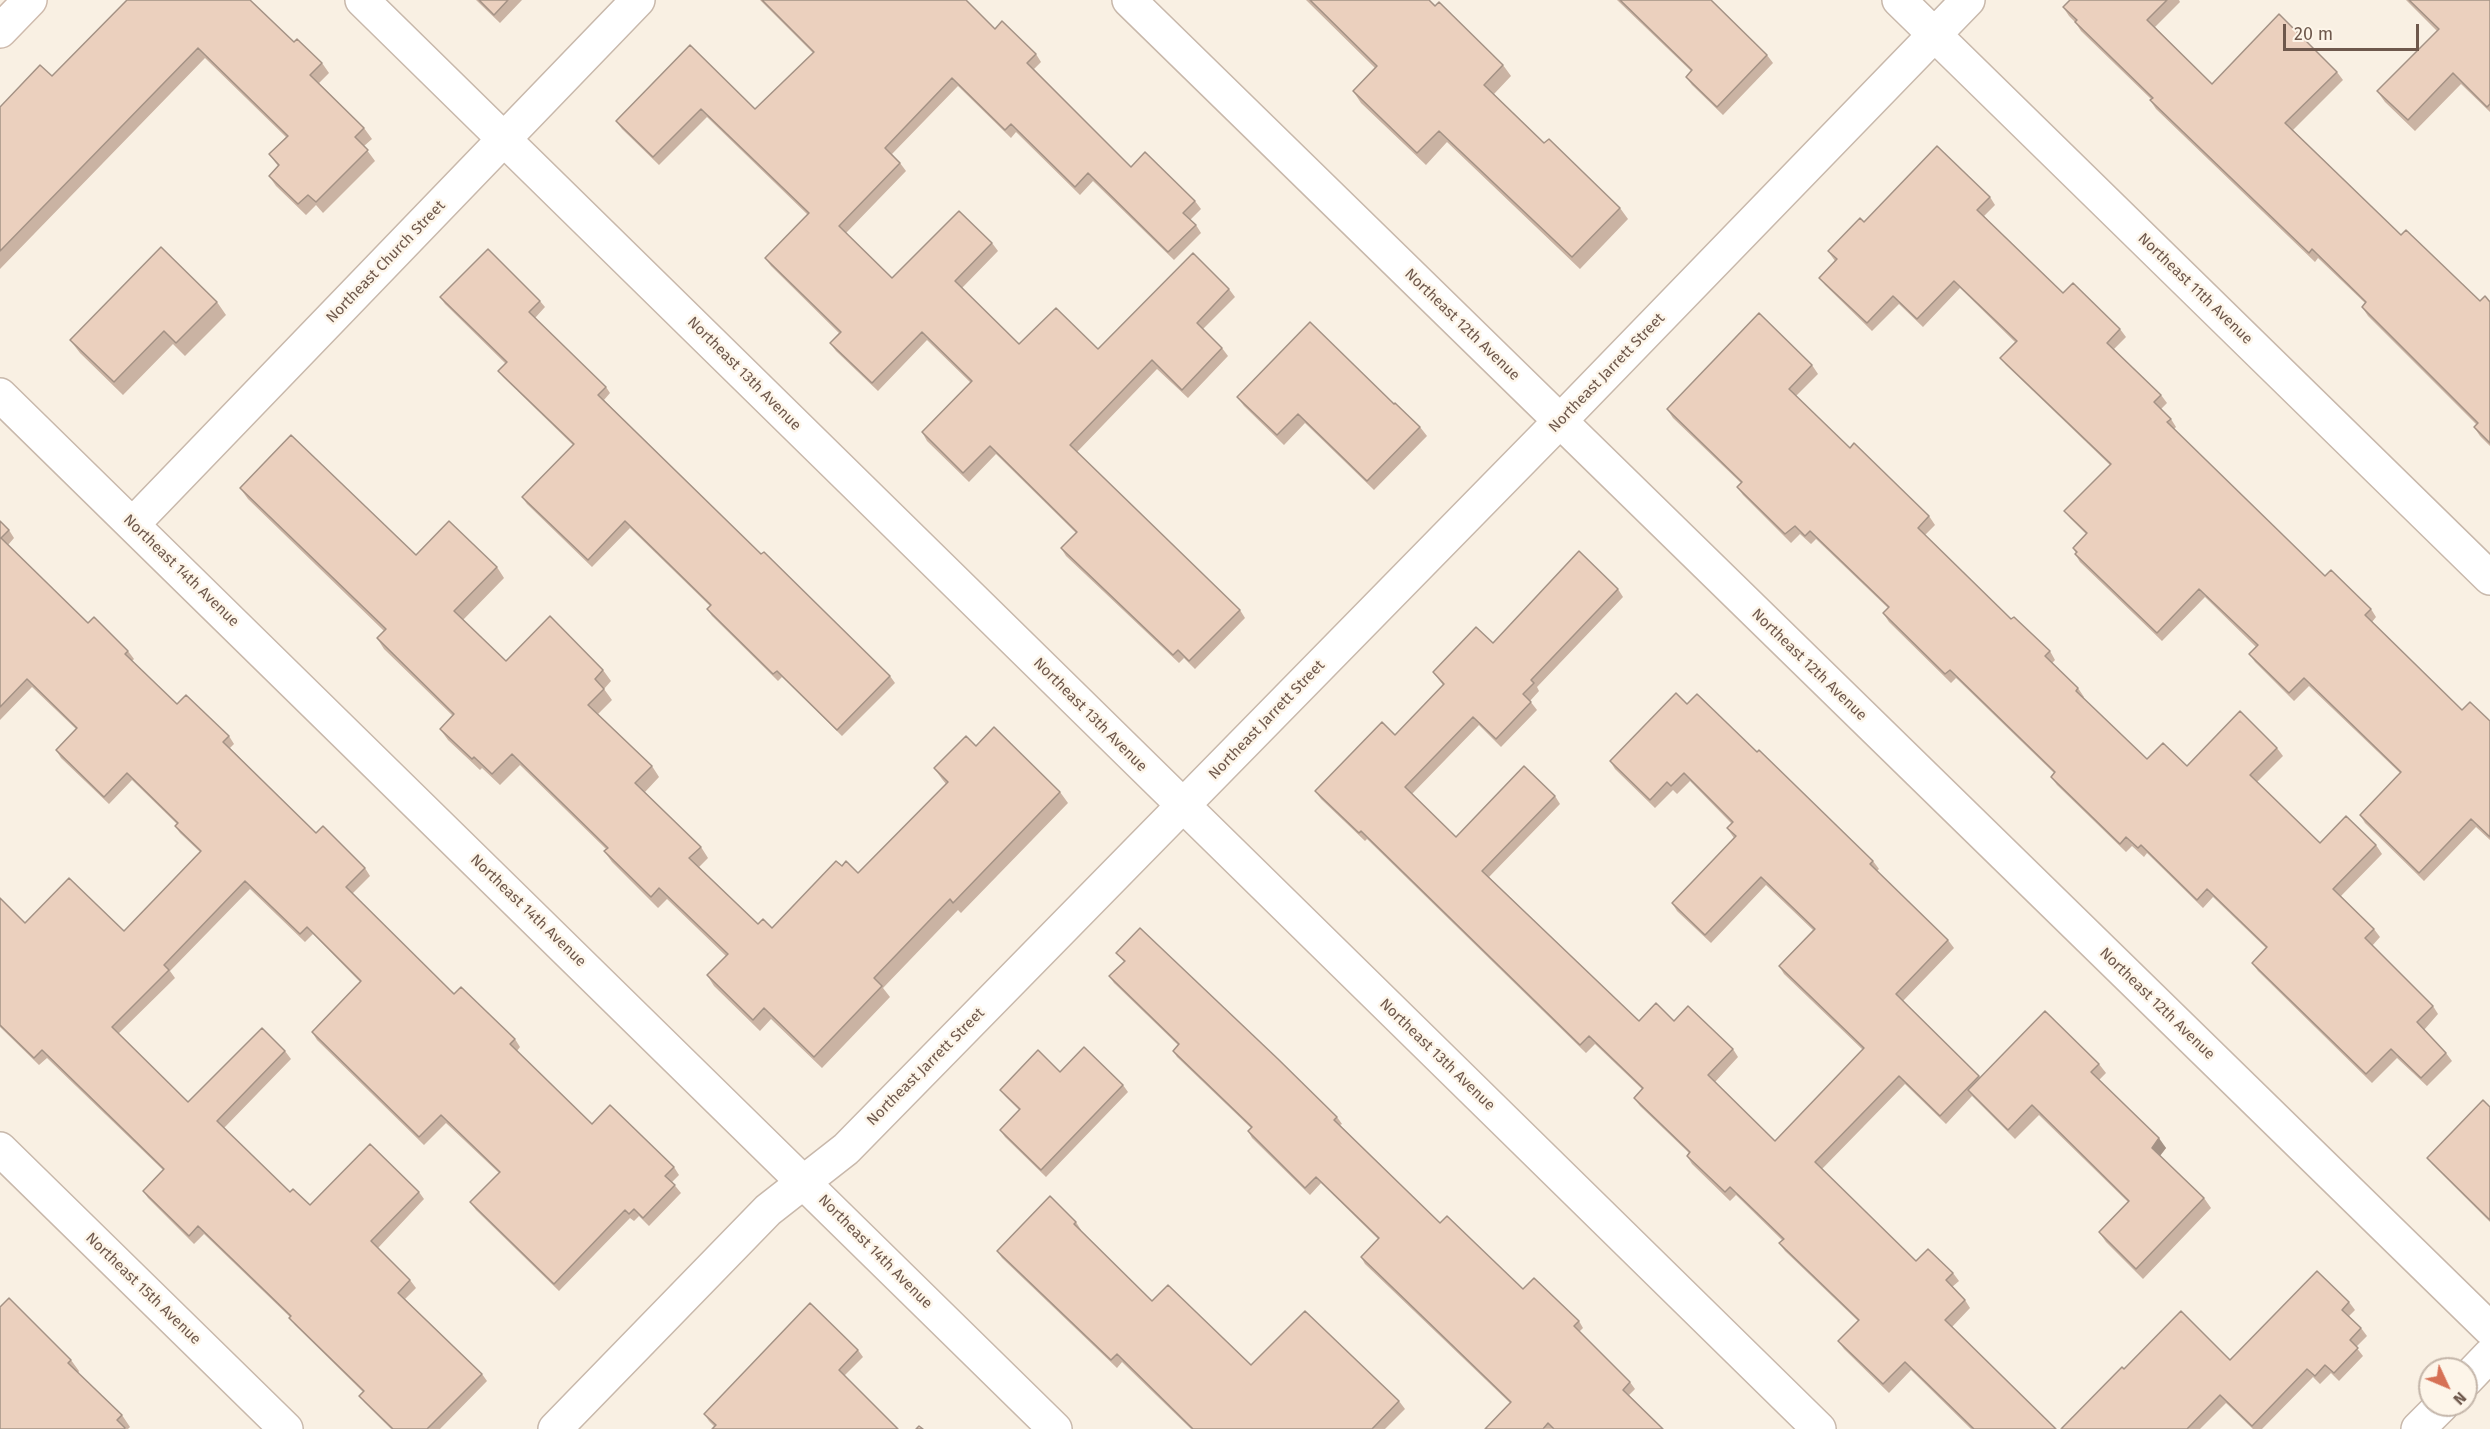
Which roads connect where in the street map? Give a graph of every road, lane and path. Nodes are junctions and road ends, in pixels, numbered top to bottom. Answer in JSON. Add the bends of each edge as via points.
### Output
{"nodes":[{"id":1,"x":30,"y":0,"type":"edge"},
{"id":2,"x":362,"y":0,"type":"edge"},
{"id":3,"x":639,"y":0,"type":"edge"},
{"id":4,"x":1130,"y":0,"type":"edge"},
{"id":5,"x":1899,"y":0,"type":"edge"},
{"id":6,"x":1968,"y":0,"type":"edge"},
{"id":7,"x":0,"y":31,"type":"edge"},
{"id":8,"x":1935,"y":35,"type":"junction"},
{"id":9,"x":505,"y":139,"type":"junction"},
{"id":10,"x":0,"y":395,"type":"edge"},
{"id":11,"x":1560,"y":421,"type":"junction"},
{"id":12,"x":133,"y":524,"type":"junction"},
{"id":13,"x":2490,"y":578,"type":"edge"},
{"id":14,"x":1183,"y":806,"type":"junction"},
{"id":15,"x":0,"y":1149,"type":"edge"},
{"id":16,"x":804,"y":1181,"type":"junction"},
{"id":17,"x":2490,"y":1329,"type":"edge"},
{"id":18,"x":2490,"y":1355,"type":"edge"},
{"id":19,"x":2478,"y":1368,"type":"edge"},
{"id":20,"x":2430,"y":1417,"type":"edge"},
{"id":21,"x":286,"y":1429,"type":"edge"},
{"id":22,"x":555,"y":1429,"type":"edge"},
{"id":23,"x":1055,"y":1429,"type":"edge"},
{"id":24,"x":1819,"y":1429,"type":"edge"},
{"id":25,"x":2418,"y":1429,"type":"edge"}],
"edges":[{"from":1,"to":7,"type":"street"},
{"from":2,"to":9,"type":"street","name":"Northeast 13th Avenue"},
{"from":3,"to":9,"type":"street","name":"Northeast Church Street"},
{"from":4,"to":11,"type":"street","name":"Northeast 12th Avenue"},
{"from":5,"to":8,"type":"street","name":"Northeast 11th Avenue"},
{"from":6,"to":8,"type":"street","name":"Northeast Jarrett Street"},
{"from":8,"to":11,"type":"street","name":"Northeast Jarrett Street"},
{"from":8,"to":13,"type":"street","name":"Northeast 11th Avenue"},
{"from":9,"to":12,"type":"street","name":"Northeast Church Street"},
{"from":9,"to":14,"type":"street","name":"Northeast 13th Avenue"},
{"from":10,"to":12,"type":"street","name":"Northeast 14th Avenue"},
{"from":11,"to":14,"type":"street","name":"Northeast Jarrett Street"},
{"from":11,"to":17,"type":"street","name":"Northeast 12th Avenue"},
{"from":12,"to":16,"type":"street","name":"Northeast 14th Avenue"},
{"from":14,"to":16,"type":"street","name":"Northeast Jarrett Street","via":[[846,1149]]},
{"from":14,"to":24,"type":"street","name":"Northeast 13th Avenue"},
{"from":15,"to":21,"type":"street","name":"Northeast 15th Avenue"},
{"from":16,"to":22,"type":"street","name":"Northeast Jarrett Street","via":[[768,1210]]},
{"from":16,"to":23,"type":"street","name":"Northeast 14th Avenue"},
{"from":18,"to":19,"type":"street"},
{"from":20,"to":25,"type":"street"}]}
